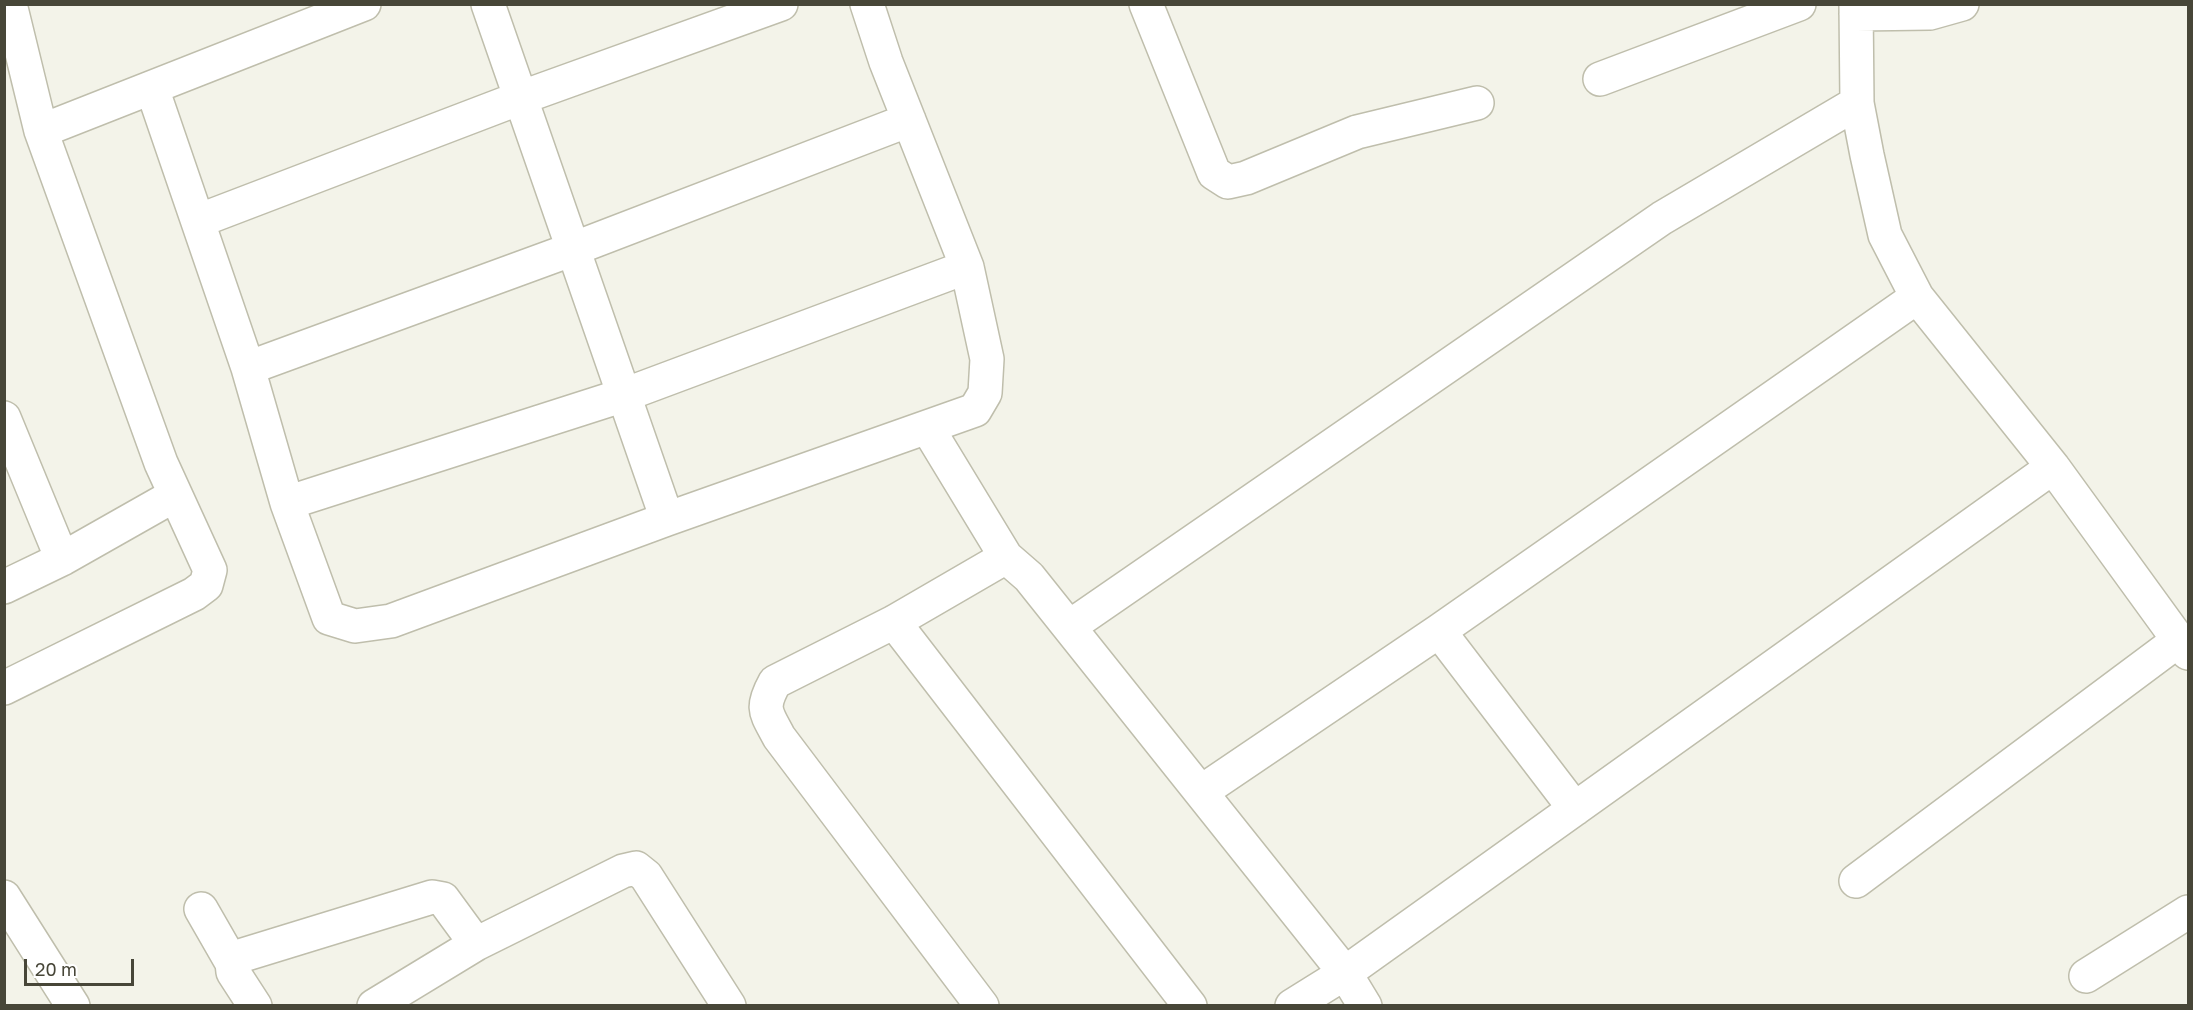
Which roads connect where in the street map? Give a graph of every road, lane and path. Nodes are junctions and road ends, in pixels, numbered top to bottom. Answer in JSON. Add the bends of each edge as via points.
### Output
{"nodes":[{"id":1,"x":10,"y":4,"type":"edge"},
{"id":2,"x":364,"y":4,"type":"edge"},
{"id":3,"x":488,"y":4,"type":"edge"},
{"id":4,"x":781,"y":4,"type":"edge"},
{"id":5,"x":867,"y":4,"type":"edge"},
{"id":6,"x":1146,"y":4,"type":"edge"},
{"id":7,"x":1799,"y":4,"type":"edge"},
{"id":8,"x":1962,"y":4,"type":"edge"},
{"id":9,"x":1856,"y":9,"type":"edge"},
{"id":10,"x":1600,"y":79,"type":"dead end"},
{"id":11,"x":152,"y":88,"type":"junction"},
{"id":12,"x":520,"y":98,"type":"junction"},
{"id":13,"x":1477,"y":103,"type":"dead end"},
{"id":14,"x":1857,"y":103,"type":"junction"},
{"id":15,"x":909,"y":120,"type":"junction"},
{"id":16,"x":41,"y":130,"type":"junction"},
{"id":17,"x":198,"y":221,"type":"junction"},
{"id":18,"x":573,"y":249,"type":"junction"},
{"id":19,"x":967,"y":267,"type":"junction"},
{"id":20,"x":1917,"y":297,"type":"junction"},
{"id":21,"x":248,"y":368,"type":"junction"},
{"id":22,"x":624,"y":395,"type":"junction"},
{"id":23,"x":4,"y":418,"type":"edge"},
{"id":24,"x":927,"y":427,"type":"junction"},
{"id":25,"x":2053,"y":466,"type":"junction"},
{"id":26,"x":175,"y":495,"type":"junction"},
{"id":27,"x":286,"y":503,"type":"junction"},
{"id":28,"x":667,"y":519,"type":"junction"},
{"id":29,"x":1006,"y":557,"type":"junction"},
{"id":30,"x":62,"y":559,"type":"junction"},
{"id":31,"x":4,"y":587,"type":"edge"},
{"id":32,"x":894,"y":622,"type":"junction"},
{"id":33,"x":1069,"y":627,"type":"junction"},
{"id":34,"x":1439,"y":631,"type":"junction"},
{"id":35,"x":2184,"y":646,"type":"edge"},
{"id":36,"x":4,"y":688,"type":"edge"},
{"id":37,"x":1201,"y":792,"type":"junction"},
{"id":38,"x":1575,"y":809,"type":"junction"},
{"id":39,"x":1856,"y":881,"type":"dead end"},
{"id":40,"x":4,"y":897,"type":"edge"},
{"id":41,"x":201,"y":909,"type":"dead end"},
{"id":42,"x":2188,"y":912,"type":"edge"},
{"id":43,"x":476,"y":944,"type":"junction"},
{"id":44,"x":232,"y":963,"type":"junction"},
{"id":45,"x":1345,"y":973,"type":"junction"},
{"id":46,"x":2086,"y":976,"type":"dead end"},
{"id":47,"x":73,"y":1005,"type":"edge"},
{"id":48,"x":255,"y":1005,"type":"edge"},
{"id":49,"x":374,"y":1005,"type":"edge"},
{"id":50,"x":729,"y":1005,"type":"edge"},
{"id":51,"x":982,"y":1005,"type":"edge"},
{"id":52,"x":1190,"y":1005,"type":"edge"},
{"id":53,"x":1292,"y":1005,"type":"edge"},
{"id":54,"x":1365,"y":1005,"type":"edge"}],
"edges":[{"from":1,"to":16,"type":"street"},
{"from":2,"to":11,"type":"street"},
{"from":3,"to":12,"type":"street"},
{"from":4,"to":12,"type":"street"},
{"from":5,"to":15,"type":"street"},
{"from":6,"to":13,"type":"street","via":[[1214,173],[1228,182],[1357,132]]},
{"from":7,"to":10,"type":"street"},
{"from":8,"to":9,"type":"street","via":[[1930,13]]},
{"from":9,"to":14,"type":"street"},
{"from":11,"to":16,"type":"street"},
{"from":11,"to":17,"type":"street"},
{"from":12,"to":17,"type":"street"},
{"from":12,"to":18,"type":"street"},
{"from":14,"to":20,"type":"street","via":[[1886,236]]},
{"from":14,"to":33,"type":"street","via":[[1662,218]]},
{"from":15,"to":18,"type":"street"},
{"from":15,"to":19,"type":"street"},
{"from":16,"to":26,"type":"street"},
{"from":17,"to":21,"type":"street"},
{"from":18,"to":21,"type":"street"},
{"from":18,"to":22,"type":"street"},
{"from":19,"to":22,"type":"street"},
{"from":19,"to":24,"type":"street","via":[[987,359],[986,393],[975,410]]},
{"from":20,"to":25,"type":"street"},
{"from":20,"to":34,"type":"street"},
{"from":21,"to":27,"type":"street"},
{"from":22,"to":27,"type":"street"},
{"from":22,"to":28,"type":"street"},
{"from":23,"to":30,"type":"street"},
{"from":24,"to":28,"type":"street"},
{"from":24,"to":29,"type":"street"},
{"from":25,"to":35,"type":"street"},
{"from":25,"to":38,"type":"street"},
{"from":26,"to":30,"type":"street"},
{"from":26,"to":36,"type":"street","via":[[210,570],[206,585]]},
{"from":27,"to":28,"type":"street","via":[[329,618],[355,626],[391,621]]},
{"from":29,"to":32,"type":"street"},
{"from":29,"to":33,"type":"street","via":[[1029,577]]},
{"from":30,"to":31,"type":"street"},
{"from":32,"to":51,"type":"street","via":[[775,682],[765,711],[779,737]]},
{"from":32,"to":52,"type":"street"},
{"from":33,"to":37,"type":"street"},
{"from":34,"to":37,"type":"street"},
{"from":34,"to":38,"type":"street"},
{"from":35,"to":39,"type":"street"},
{"from":37,"to":45,"type":"street"},
{"from":38,"to":45,"type":"street"},
{"from":40,"to":47,"type":"street"},
{"from":41,"to":44,"type":"street"},
{"from":42,"to":46,"type":"street"},
{"from":43,"to":44,"type":"street","via":[[443,899],[432,897],[243,955]]},
{"from":43,"to":49,"type":"street"},
{"from":43,"to":50,"type":"street","via":[[636,868],[646,876]]},
{"from":44,"to":48,"type":"street","via":[[233,972]]},
{"from":45,"to":53,"type":"street"},
{"from":45,"to":54,"type":"street"}]}
